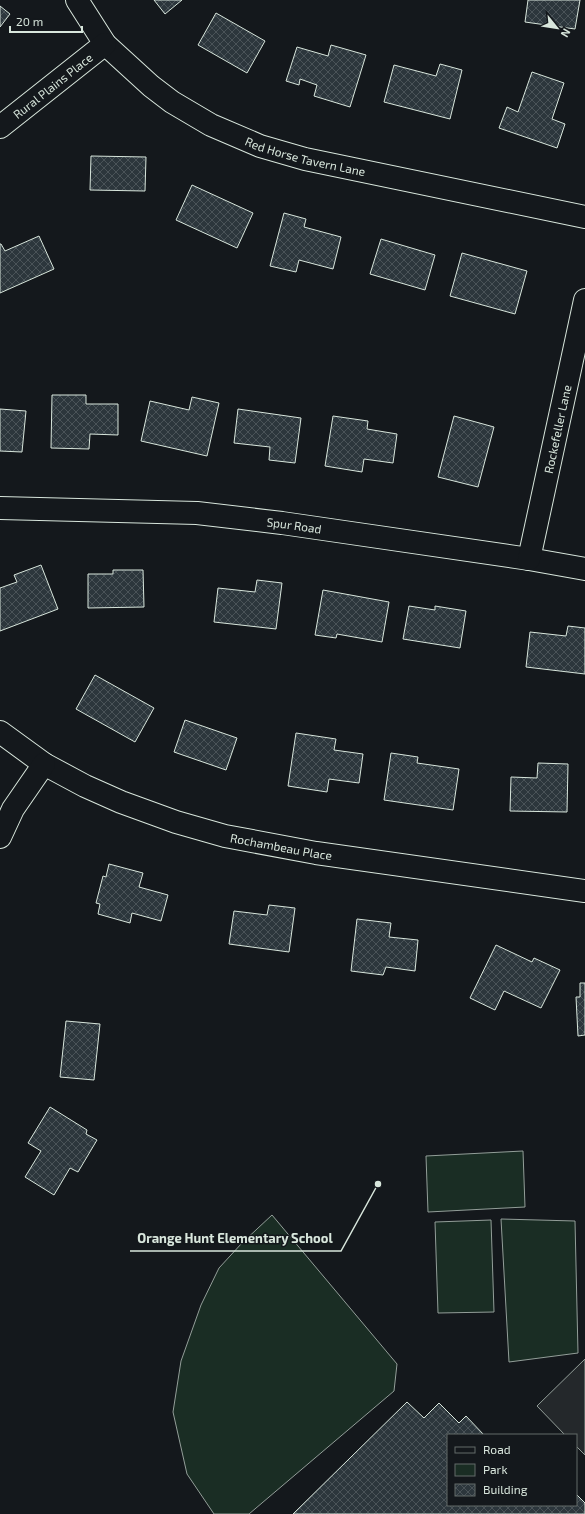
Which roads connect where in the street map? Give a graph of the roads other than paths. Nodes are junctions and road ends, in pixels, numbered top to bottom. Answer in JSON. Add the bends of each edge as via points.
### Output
{"nodes":[{"id":1,"x":77,"y":0,"type":"edge"},
{"id":2,"x":105,"y":44,"type":"junction"},
{"id":3,"x":0,"y":127,"type":"edge"},
{"id":4,"x":585,"y":217,"type":"edge"},
{"id":5,"x":585,"y":300,"type":"edge"},
{"id":6,"x":0,"y":508,"type":"edge"},
{"id":7,"x":529,"y":559,"type":"junction"},
{"id":8,"x":585,"y":569,"type":"edge"},
{"id":9,"x":0,"y":732,"type":"edge"},
{"id":10,"x":44,"y":764,"type":"junction"},
{"id":11,"x":0,"y":837,"type":"edge"},
{"id":12,"x":585,"y":891,"type":"edge"}],
"edges":[{"from":1,"to":2,"type":"street","name":"Red Horse Tavern Lane"},
{"from":2,"to":3,"type":"street","name":"Rural Plains Place"},
{"from":2,"to":4,"type":"street","name":"Red Horse Tavern Lane","via":[[172,102],[211,125],[260,146],[305,159]]},
{"from":5,"to":7,"type":"street","name":"Rockefeller Lane"},
{"from":6,"to":7,"type":"street","name":"Spur Road","via":[[197,513]]},
{"from":7,"to":8,"type":"street","name":"Spur Road"},
{"from":9,"to":10,"type":"street","name":"Rochambeau Place"},
{"from":10,"to":11,"type":"street","via":[[13,809]]},
{"from":10,"to":12,"type":"street","name":"Rochambeau Place","via":[[121,802],[225,836],[316,853]]}]}
